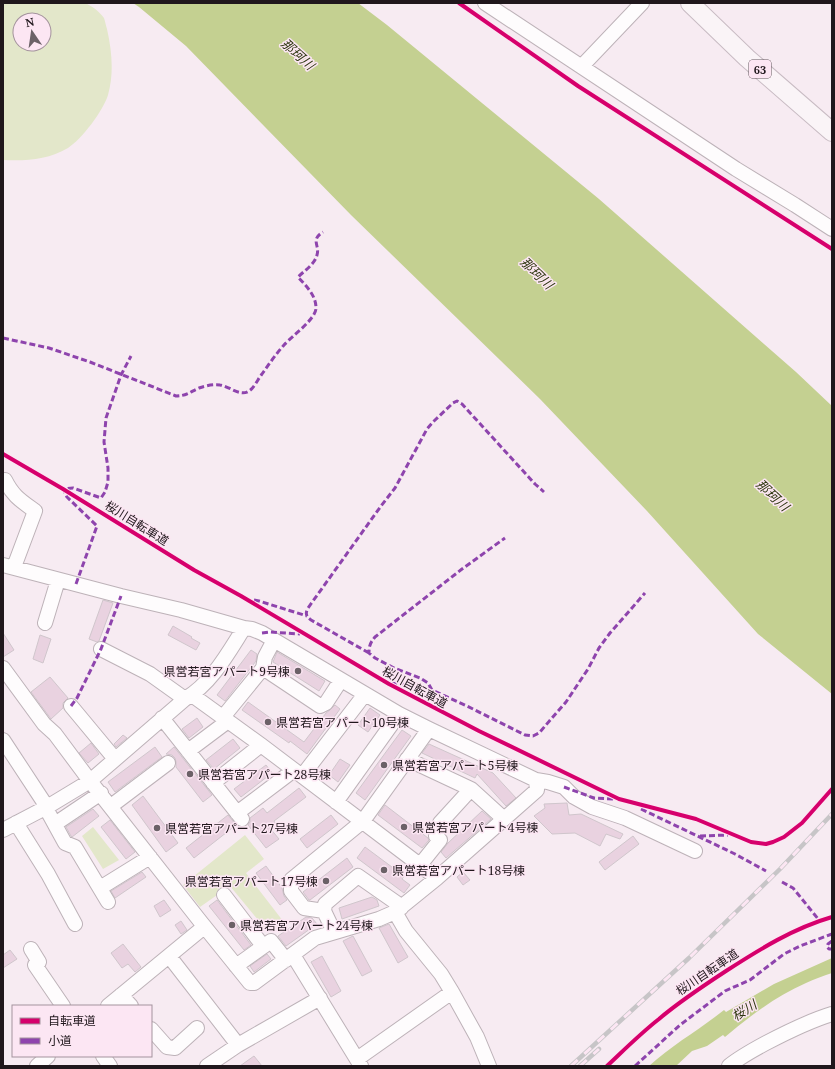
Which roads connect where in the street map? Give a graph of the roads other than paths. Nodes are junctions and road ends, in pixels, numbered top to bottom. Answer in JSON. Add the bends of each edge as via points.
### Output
{"nodes":[{"id":1,"x":486,"y":3,"type":"edge"},
{"id":2,"x":642,"y":3,"type":"edge"},
{"id":3,"x":695,"y":4,"type":"edge"},
{"id":4,"x":582,"y":66,"type":"junction"},
{"id":5,"x":832,"y":132,"type":"edge"},
{"id":6,"x":832,"y":229,"type":"edge"},
{"id":7,"x":5,"y":480,"type":"dead end"},
{"id":8,"x":8,"y":566,"type":"edge"},
{"id":9,"x":58,"y":580,"type":"junction"},
{"id":10,"x":45,"y":622,"type":"dead end"},
{"id":11,"x":244,"y":628,"type":"junction"},
{"id":12,"x":274,"y":640,"type":"junction"},
{"id":13,"x":101,"y":649,"type":"dead end"},
{"id":14,"x":3,"y":668,"type":"edge"},
{"id":15,"x":263,"y":668,"type":"junction"},
{"id":16,"x":341,"y":680,"type":"junction"},
{"id":17,"x":365,"y":694,"type":"junction"},
{"id":18,"x":189,"y":697,"type":"junction"},
{"id":19,"x":71,"y":706,"type":"dead end"},
{"id":20,"x":399,"y":714,"type":"junction"},
{"id":21,"x":162,"y":718,"type":"junction"},
{"id":22,"x":225,"y":719,"type":"junction"},
{"id":23,"x":429,"y":729,"type":"junction"},
{"id":24,"x":3,"y":740,"type":"edge"},
{"id":25,"x":261,"y":745,"type":"junction"},
{"id":26,"x":188,"y":751,"type":"junction"},
{"id":27,"x":115,"y":759,"type":"junction"},
{"id":28,"x":407,"y":759,"type":"junction"},
{"id":29,"x":168,"y":763,"type":"dead end"},
{"id":30,"x":298,"y":773,"type":"junction"},
{"id":31,"x":536,"y":780,"type":"junction"},
{"id":32,"x":90,"y":781,"type":"junction"},
{"id":33,"x":213,"y":783,"type":"junction"},
{"id":34,"x":471,"y":789,"type":"junction"},
{"id":35,"x":101,"y":793,"type":"junction"},
{"id":36,"x":336,"y":802,"type":"junction"},
{"id":37,"x":111,"y":806,"type":"junction"},
{"id":38,"x":47,"y":807,"type":"junction"},
{"id":39,"x":504,"y":819,"type":"junction"},
{"id":40,"x":362,"y":822,"type":"junction"},
{"id":41,"x":16,"y":823,"type":"junction"},
{"id":42,"x":55,"y":824,"type":"junction"},
{"id":43,"x":3,"y":830,"type":"edge"},
{"id":44,"x":695,"y":851,"type":"dead end"},
{"id":45,"x":150,"y":857,"type":"junction"},
{"id":46,"x":420,"y":865,"type":"junction"},
{"id":47,"x":437,"y":878,"type":"junction"},
{"id":48,"x":100,"y":888,"type":"junction"},
{"id":49,"x":224,"y":895,"type":"dead end"},
{"id":50,"x":108,"y":902,"type":"dead end"},
{"id":51,"x":398,"y":910,"type":"junction"},
{"id":52,"x":324,"y":911,"type":"junction"},
{"id":53,"x":75,"y":924,"type":"dead end"},
{"id":54,"x":204,"y":927,"type":"junction"},
{"id":55,"x":334,"y":932,"type":"junction"},
{"id":56,"x":263,"y":946,"type":"junction"},
{"id":57,"x":31,"y":949,"type":"dead end"},
{"id":58,"x":169,"y":956,"type":"junction"},
{"id":59,"x":290,"y":957,"type":"junction"},
{"id":60,"x":236,"y":966,"type":"junction"},
{"id":61,"x":452,"y":992,"type":"junction"},
{"id":62,"x":121,"y":995,"type":"junction"},
{"id":63,"x":320,"y":998,"type":"junction"},
{"id":64,"x":62,"y":1005,"type":"edge"},
{"id":65,"x":109,"y":1005,"type":"edge"},
{"id":66,"x":130,"y":1005,"type":"edge"},
{"id":67,"x":832,"y":1014,"type":"edge"},
{"id":68,"x":197,"y":1028,"type":"dead end"},
{"id":69,"x":152,"y":1030,"type":"edge"},
{"id":70,"x":238,"y":1045,"type":"junction"},
{"id":71,"x":47,"y":1057,"type":"edge"},
{"id":72,"x":104,"y":1057,"type":"edge"},
{"id":73,"x":359,"y":1062,"type":"edge"},
{"id":74,"x":37,"y":1066,"type":"edge"},
{"id":75,"x":110,"y":1066,"type":"edge"},
{"id":76,"x":207,"y":1066,"type":"edge"},
{"id":77,"x":489,"y":1066,"type":"edge"},
{"id":78,"x":729,"y":1066,"type":"edge"}],
"edges":[{"from":1,"to":4,"type":"street"},
{"from":2,"to":4,"type":"street"},
{"from":3,"to":5,"type":"main road","number":"63","via":[[747,58]]},
{"from":4,"to":6,"type":"street","via":[[736,169]]},
{"from":7,"to":8,"type":"street","via":[[17,498],[35,511]]},
{"from":8,"to":9,"type":"street"},
{"from":9,"to":10,"type":"street"},
{"from":9,"to":11,"type":"street"},
{"from":11,"to":12,"type":"street","via":[[262,633]]},
{"from":11,"to":18,"type":"street","via":[[222,662]]},
{"from":12,"to":15,"type":"street","via":[[265,657]]},
{"from":12,"to":16,"type":"street"},
{"from":13,"to":18,"type":"street"},
{"from":14,"to":32,"type":"street"},
{"from":15,"to":16,"type":"street","via":[[320,706],[326,703]]},
{"from":15,"to":22,"type":"street"},
{"from":16,"to":17,"type":"street"},
{"from":17,"to":20,"type":"street"},
{"from":17,"to":30,"type":"street"},
{"from":18,"to":21,"type":"street"},
{"from":18,"to":22,"type":"street"},
{"from":19,"to":27,"type":"street"},
{"from":20,"to":23,"type":"street"},
{"from":20,"to":36,"type":"street"},
{"from":21,"to":26,"type":"street"},
{"from":21,"to":27,"type":"street"},
{"from":22,"to":25,"type":"street"},
{"from":22,"to":26,"type":"street"},
{"from":23,"to":28,"type":"street"},
{"from":23,"to":31,"type":"street"},
{"from":24,"to":38,"type":"street"},
{"from":25,"to":30,"type":"street"},
{"from":25,"to":33,"type":"street"},
{"from":26,"to":33,"type":"street"},
{"from":27,"to":32,"type":"street"},
{"from":28,"to":34,"type":"street"},
{"from":28,"to":40,"type":"street"},
{"from":29,"to":37,"type":"street"},
{"from":30,"to":33,"type":"street","via":[[240,816]]},
{"from":30,"to":36,"type":"street"},
{"from":31,"to":39,"type":"street","via":[[537,790]]},
{"from":31,"to":44,"type":"street","via":[[564,787],[574,797],[592,807],[625,818]]},
{"from":32,"to":35,"type":"street"},
{"from":32,"to":38,"type":"street"},
{"from":34,"to":39,"type":"street"},
{"from":34,"to":46,"type":"street","via":[[440,823],[436,836],[440,840]]},
{"from":35,"to":37,"type":"street"},
{"from":35,"to":42,"type":"street"},
{"from":36,"to":40,"type":"street"},
{"from":37,"to":45,"type":"street"},
{"from":38,"to":41,"type":"street"},
{"from":38,"to":42,"type":"street"},
{"from":39,"to":47,"type":"street"},
{"from":40,"to":46,"type":"street"},
{"from":40,"to":52,"type":"street","via":[[291,880],[291,890],[304,908]]},
{"from":41,"to":43,"type":"street"},
{"from":41,"to":53,"type":"street"},
{"from":42,"to":48,"type":"street","via":[[65,844],[75,847]]},
{"from":45,"to":48,"type":"street"},
{"from":45,"to":54,"type":"street"},
{"from":46,"to":47,"type":"street"},
{"from":47,"to":51,"type":"street"},
{"from":48,"to":50,"type":"street"},
{"from":49,"to":56,"type":"street"},
{"from":51,"to":52,"type":"street","via":[[358,876],[325,904]]},
{"from":51,"to":55,"type":"street"},
{"from":51,"to":61,"type":"street","via":[[406,931],[441,974]]},
{"from":52,"to":55,"type":"street"},
{"from":54,"to":58,"type":"street"},
{"from":54,"to":60,"type":"street"},
{"from":55,"to":59,"type":"street","via":[[315,938]]},
{"from":56,"to":59,"type":"street","via":[[271,941]]},
{"from":56,"to":60,"type":"street"},
{"from":57,"to":64,"type":"street","via":[[39,962],[35,965]]},
{"from":58,"to":62,"type":"street"},
{"from":58,"to":70,"type":"street"},
{"from":59,"to":60,"type":"street","via":[[254,983],[250,983]]},
{"from":59,"to":63,"type":"street"},
{"from":61,"to":73,"type":"street"},
{"from":61,"to":77,"type":"street","via":[[477,1037]]},
{"from":62,"to":65,"type":"street"},
{"from":62,"to":66,"type":"street"},
{"from":63,"to":70,"type":"street"},
{"from":63,"to":73,"type":"street"},
{"from":67,"to":78,"type":"street","via":[[785,1033]]},
{"from":68,"to":69,"type":"street","via":[[175,1048],[167,1047]]},
{"from":70,"to":76,"type":"street"},
{"from":71,"to":74,"type":"street"},
{"from":72,"to":75,"type":"street"}]}
